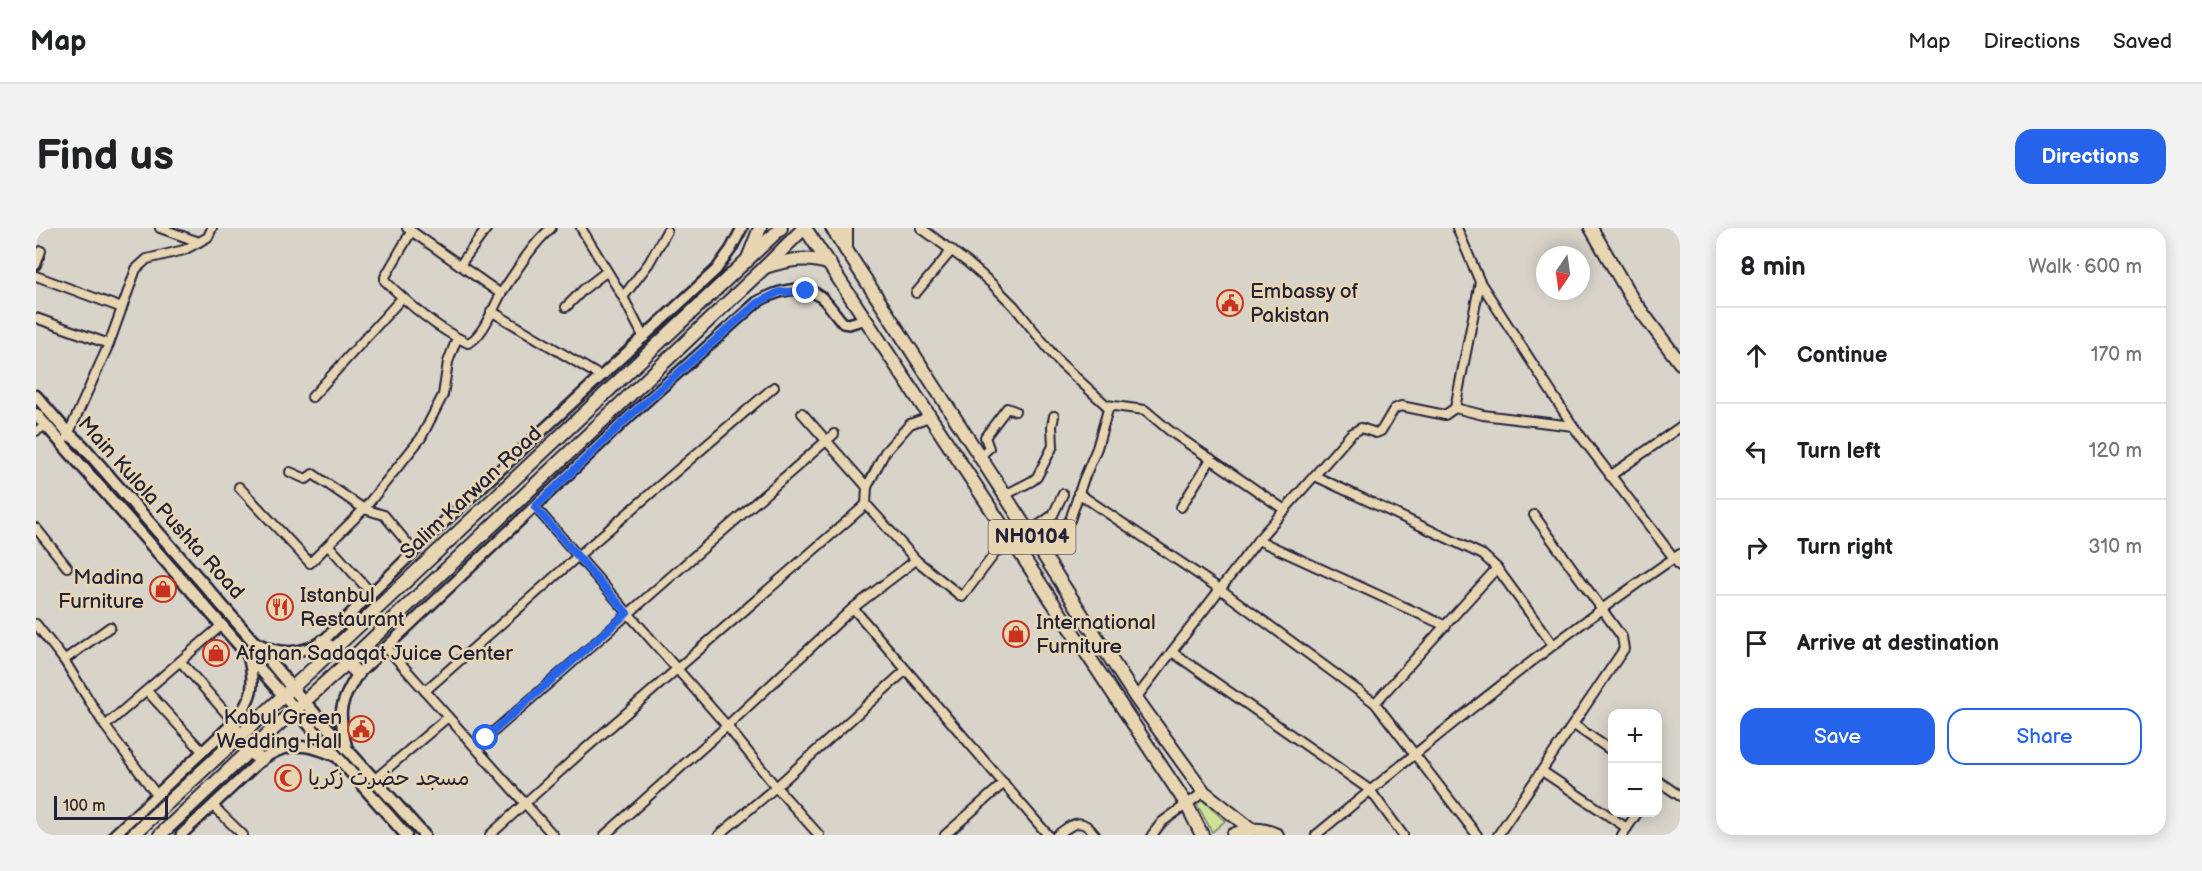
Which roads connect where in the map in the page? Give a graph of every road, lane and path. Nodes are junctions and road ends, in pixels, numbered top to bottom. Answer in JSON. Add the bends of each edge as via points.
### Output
{"nodes":[{"id":1,"x":160,"y":228,"type":"edge"},
{"id":2,"x":212,"y":228,"type":"edge"},
{"id":3,"x":487,"y":228,"type":"edge"},
{"id":4,"x":551,"y":228,"type":"edge"},
{"id":5,"x":581,"y":228,"type":"edge"},
{"id":6,"x":742,"y":228,"type":"edge"},
{"id":7,"x":760,"y":228,"type":"edge"},
{"id":8,"x":781,"y":228,"type":"edge"},
{"id":9,"x":804,"y":228,"type":"edge"},
{"id":10,"x":832,"y":228,"type":"edge"},
{"id":11,"x":846,"y":228,"type":"edge"},
{"id":12,"x":921,"y":228,"type":"edge"},
{"id":13,"x":1457,"y":228,"type":"edge"},
{"id":14,"x":1591,"y":228,"type":"edge"},
{"id":15,"x":409,"y":230,"type":"edge"},
{"id":16,"x":667,"y":231,"type":"dead end"},
{"id":17,"x":198,"y":242,"type":"junction"},
{"id":18,"x":952,"y":250,"type":"junction"},
{"id":19,"x":41,"y":251,"type":"dead end"},
{"id":20,"x":846,"y":251,"type":"junction"},
{"id":21,"x":747,"y":261,"type":"junction"},
{"id":22,"x":830,"y":264,"type":"junction"},
{"id":23,"x":36,"y":265,"type":"edge"},
{"id":24,"x":460,"y":265,"type":"junction"},
{"id":25,"x":765,"y":267,"type":"junction"},
{"id":26,"x":606,"y":272,"type":"junction"},
{"id":27,"x":36,"y":276,"type":"edge"},
{"id":28,"x":1480,"y":282,"type":"junction"},
{"id":29,"x":916,"y":293,"type":"dead end"},
{"id":30,"x":501,"y":294,"type":"junction"},
{"id":31,"x":623,"y":297,"type":"junction"},
{"id":32,"x":402,"y":298,"type":"junction"},
{"id":33,"x":566,"y":307,"type":"dead end"},
{"id":34,"x":122,"y":308,"type":"junction"},
{"id":35,"x":491,"y":311,"type":"junction"},
{"id":36,"x":36,"y":318,"type":"edge"},
{"id":37,"x":865,"y":319,"type":"junction"},
{"id":38,"x":457,"y":338,"type":"junction"},
{"id":39,"x":644,"y":338,"type":"junction"},
{"id":40,"x":109,"y":344,"type":"junction"},
{"id":41,"x":1680,"y":363,"type":"edge"},
{"id":42,"x":600,"y":376,"type":"junction"},
{"id":43,"x":774,"y":387,"type":"dead end"},
{"id":44,"x":36,"y":396,"type":"edge"},
{"id":45,"x":312,"y":397,"type":"dead end"},
{"id":46,"x":1109,"y":406,"type":"junction"},
{"id":47,"x":1455,"y":408,"type":"junction"},
{"id":48,"x":1015,"y":411,"type":"dead end"},
{"id":49,"x":802,"y":413,"type":"dead end"},
{"id":50,"x":36,"y":414,"type":"edge"},
{"id":51,"x":1054,"y":416,"type":"dead end"},
{"id":52,"x":929,"y":417,"type":"junction"},
{"id":53,"x":47,"y":426,"type":"junction"},
{"id":54,"x":1573,"y":426,"type":"junction"},
{"id":55,"x":1680,"y":427,"type":"edge"},
{"id":56,"x":36,"y":431,"type":"edge"},
{"id":57,"x":68,"y":433,"type":"junction"},
{"id":58,"x":834,"y":434,"type":"dead end"},
{"id":59,"x":825,"y":442,"type":"junction"},
{"id":60,"x":65,"y":447,"type":"junction"},
{"id":61,"x":980,"y":456,"type":"junction"},
{"id":62,"x":1211,"y":459,"type":"junction"},
{"id":63,"x":290,"y":472,"type":"dead end"},
{"id":64,"x":1315,"y":476,"type":"junction"},
{"id":65,"x":1610,"y":476,"type":"junction"},
{"id":66,"x":867,"y":487,"type":"junction"},
{"id":67,"x":239,"y":488,"type":"dead end"},
{"id":68,"x":1078,"y":493,"type":"junction"},
{"id":69,"x":1064,"y":494,"type":"dead end"},
{"id":70,"x":1005,"y":495,"type":"junction"},
{"id":71,"x":866,"y":504,"type":"junction"},
{"id":72,"x":535,"y":507,"type":"junction"},
{"id":73,"x":1181,"y":507,"type":"dead end"},
{"id":74,"x":364,"y":509,"type":"junction"},
{"id":75,"x":1284,"y":510,"type":"junction"},
{"id":76,"x":1534,"y":515,"type":"dead end"},
{"id":77,"x":36,"y":528,"type":"edge"},
{"id":78,"x":1029,"y":532,"type":"junction"},
{"id":79,"x":1258,"y":540,"type":"junction"},
{"id":80,"x":1011,"y":543,"type":"junction"},
{"id":81,"x":328,"y":546,"type":"junction"},
{"id":82,"x":1039,"y":548,"type":"junction"},
{"id":83,"x":414,"y":551,"type":"junction"},
{"id":84,"x":578,"y":556,"type":"junction"},
{"id":85,"x":1677,"y":556,"type":"edge"},
{"id":86,"x":916,"y":560,"type":"junction"},
{"id":87,"x":1680,"y":566,"type":"edge"},
{"id":88,"x":67,"y":567,"type":"dead end"},
{"id":89,"x":1497,"y":568,"type":"junction"},
{"id":90,"x":1220,"y":589,"type":"junction"},
{"id":91,"x":371,"y":593,"type":"junction"},
{"id":92,"x":853,"y":608,"type":"junction"},
{"id":93,"x":1601,"y":608,"type":"junction"},
{"id":94,"x":627,"y":613,"type":"junction"},
{"id":95,"x":36,"y":624,"type":"edge"},
{"id":96,"x":222,"y":625,"type":"junction"},
{"id":97,"x":1446,"y":626,"type":"junction"},
{"id":98,"x":110,"y":627,"type":"dead end"},
{"id":99,"x":323,"y":641,"type":"junction"},
{"id":100,"x":254,"y":642,"type":"junction"},
{"id":101,"x":1553,"y":645,"type":"junction"},
{"id":102,"x":386,"y":647,"type":"junction"},
{"id":103,"x":333,"y":650,"type":"junction"},
{"id":104,"x":1172,"y":652,"type":"junction"},
{"id":105,"x":248,"y":656,"type":"junction"},
{"id":106,"x":64,"y":660,"type":"junction"},
{"id":107,"x":181,"y":662,"type":"junction"},
{"id":108,"x":347,"y":663,"type":"junction"},
{"id":109,"x":677,"y":669,"type":"junction"},
{"id":110,"x":906,"y":670,"type":"junction"},
{"id":111,"x":358,"y":674,"type":"junction"},
{"id":112,"x":147,"y":691,"type":"junction"},
{"id":113,"x":287,"y":691,"type":"junction"},
{"id":114,"x":425,"y":692,"type":"junction"},
{"id":115,"x":1136,"y":698,"type":"junction"},
{"id":116,"x":1375,"y":703,"type":"junction"},
{"id":117,"x":300,"y":705,"type":"junction"},
{"id":118,"x":448,"y":717,"type":"junction"},
{"id":119,"x":234,"y":722,"type":"junction"},
{"id":120,"x":1574,"y":725,"type":"junction"},
{"id":121,"x":105,"y":726,"type":"junction"},
{"id":122,"x":727,"y":726,"type":"junction"},
{"id":123,"x":236,"y":739,"type":"junction"},
{"id":124,"x":476,"y":747,"type":"junction"},
{"id":125,"x":1608,"y":748,"type":"edge"},
{"id":126,"x":202,"y":751,"type":"junction"},
{"id":127,"x":249,"y":751,"type":"junction"},
{"id":128,"x":348,"y":751,"type":"junction"},
{"id":129,"x":1414,"y":754,"type":"junction"},
{"id":130,"x":337,"y":757,"type":"junction"},
{"id":131,"x":261,"y":760,"type":"junction"},
{"id":132,"x":1542,"y":771,"type":"junction"},
{"id":133,"x":375,"y":779,"type":"junction"},
{"id":134,"x":1004,"y":783,"type":"junction"},
{"id":135,"x":1662,"y":785,"type":"edge"},
{"id":136,"x":776,"y":787,"type":"junction"},
{"id":137,"x":1370,"y":790,"type":"junction"},
{"id":138,"x":1204,"y":792,"type":"junction"},
{"id":139,"x":156,"y":794,"type":"junction"},
{"id":140,"x":1680,"y":796,"type":"edge"},
{"id":141,"x":525,"y":804,"type":"junction"},
{"id":142,"x":1187,"y":805,"type":"junction"},
{"id":143,"x":213,"y":806,"type":"junction"},
{"id":144,"x":1635,"y":817,"type":"edge"},
{"id":145,"x":1251,"y":829,"type":"junction"},
{"id":146,"x":1624,"y":832,"type":"edge"},
{"id":147,"x":114,"y":835,"type":"edge"},
{"id":148,"x":133,"y":835,"type":"edge"},
{"id":149,"x":160,"y":835,"type":"edge"},
{"id":150,"x":181,"y":835,"type":"edge"},
{"id":151,"x":243,"y":835,"type":"edge"},
{"id":152,"x":406,"y":835,"type":"edge"},
{"id":153,"x":424,"y":835,"type":"edge"},
{"id":154,"x":490,"y":835,"type":"edge"},
{"id":155,"x":553,"y":835,"type":"edge"},
{"id":156,"x":606,"y":835,"type":"edge"},
{"id":157,"x":719,"y":835,"type":"edge"},
{"id":158,"x":819,"y":835,"type":"edge"},
{"id":159,"x":945,"y":835,"type":"edge"},
{"id":160,"x":1048,"y":835,"type":"edge"},
{"id":161,"x":1057,"y":835,"type":"edge"},
{"id":162,"x":1095,"y":835,"type":"edge"},
{"id":163,"x":1152,"y":835,"type":"edge"},
{"id":164,"x":1202,"y":835,"type":"edge"},
{"id":165,"x":1233,"y":835,"type":"edge"},
{"id":166,"x":1277,"y":835,"type":"edge"},
{"id":167,"x":1316,"y":835,"type":"edge"},
{"id":168,"x":1403,"y":835,"type":"edge"},
{"id":169,"x":1477,"y":835,"type":"edge"},
{"id":170,"x":1498,"y":835,"type":"edge"}],
"edges":[{"from":1,"to":17,"type":"street"},
{"from":2,"to":17,"type":"street","via":[[208,237]]},
{"from":3,"to":24,"type":"street"},
{"from":4,"to":30,"type":"street","via":[[537,241]]},
{"from":5,"to":26,"type":"street"},
{"from":6,"to":39,"type":"street","via":[[716,270]]},
{"from":7,"to":21,"type":"main road"},
{"from":8,"to":21,"type":"main road","name":"Salim Karwan Road"},
{"from":9,"to":22,"type":"main road","number":"NH0104"},
{"from":9,"to":25,"type":"main road","name":"Salim Karwan Road"},
{"from":10,"to":20,"type":"main road","number":"NH0104"},
{"from":11,"to":20,"type":"main road"},
{"from":12,"to":18,"type":"street"},
{"from":13,"to":28,"type":"street"},
{"from":14,"to":41,"type":"main road","via":[[1632,299]]},
{"from":15,"to":24,"type":"street"},
{"from":15,"to":32,"type":"street","via":[[385,277]]},
{"from":16,"to":31,"type":"street"},
{"from":17,"to":34,"type":"street","via":[[184,250],[147,259],[136,269]]},
{"from":18,"to":29,"type":"street"},
{"from":18,"to":46,"type":"street","via":[[999,290],[1059,362]]},
{"from":19,"to":23,"type":"street"},
{"from":20,"to":61,"type":"main road","number":"NH0104"},
{"from":21,"to":103,"type":"main road","name":"Salim Karwan Road"},
{"from":22,"to":25,"type":"main road","via":[[802,259]]},
{"from":22,"to":37,"type":"main road","number":"NH0104"},
{"from":24,"to":30,"type":"street"},
{"from":25,"to":108,"type":"main road","name":"Salim Karwan Road"},
{"from":26,"to":31,"type":"street"},
{"from":26,"to":33,"type":"street"},
{"from":27,"to":34,"type":"street"},
{"from":28,"to":47,"type":"street"},
{"from":28,"to":54,"type":"street"},
{"from":30,"to":35,"type":"street"},
{"from":31,"to":39,"type":"street"},
{"from":32,"to":38,"type":"street"},
{"from":32,"to":45,"type":"street"},
{"from":34,"to":40,"type":"street"},
{"from":35,"to":38,"type":"street","via":[[473,341]]},
{"from":35,"to":42,"type":"street"},
{"from":36,"to":40,"type":"street"},
{"from":37,"to":52,"type":"main road","number":"NH0104"},
{"from":37,"to":72,"type":"street","via":[[843,323],[820,296],[806,291],[768,296],[632,414]]},
{"from":38,"to":74,"type":"street","via":[[448,362],[443,395],[422,438]]},
{"from":39,"to":42,"type":"street"},
{"from":40,"to":57,"type":"street"},
{"from":42,"to":83,"type":"street"},
{"from":43,"to":84,"type":"street"},
{"from":44,"to":57,"type":"main road","name":"Main Kulola Pushta Road"},
{"from":46,"to":62,"type":"street","via":[[1145,410]]},
{"from":46,"to":68,"type":"street"},
{"from":47,"to":54,"type":"street"},
{"from":47,"to":64,"type":"street","via":[[1445,416],[1401,406],[1394,409],[1381,431],[1355,430]]},
{"from":48,"to":61,"type":"street","via":[[1007,408],[985,437],[989,448]]},
{"from":49,"to":59,"type":"street"},
{"from":50,"to":53,"type":"main road","name":"Main Kulola Pushta Road"},
{"from":51,"to":70,"type":"street","via":[[1053,446],[1037,477]]},
{"from":52,"to":66,"type":"street","via":[[905,429],[878,463]]},
{"from":52,"to":80,"type":"main road","number":"NH0104"},
{"from":53,"to":56,"type":"street"},
{"from":53,"to":60,"type":"main road","name":"Main Kulola Pushta Road"},
{"from":54,"to":65,"type":"street"},
{"from":55,"to":65,"type":"street"},
{"from":57,"to":60,"type":"street"},
{"from":57,"to":100,"type":"main road","name":"Main Kulola Pushta Road"},
{"from":58,"to":59,"type":"street"},
{"from":59,"to":66,"type":"street"},
{"from":59,"to":94,"type":"street"},
{"from":60,"to":96,"type":"main road","name":"Main Kulola Pushta Road"},
{"from":61,"to":70,"type":"main road","number":"NH0104"},
{"from":62,"to":73,"type":"street"},
{"from":62,"to":75,"type":"street"},
{"from":63,"to":74,"type":"street","via":[[306,478],[313,474]]},
{"from":64,"to":75,"type":"street"},
{"from":64,"to":89,"type":"street","via":[[1483,555]]},
{"from":65,"to":85,"type":"street"},
{"from":66,"to":71,"type":"street"},
{"from":67,"to":81,"type":"street","via":[[310,563]]},
{"from":68,"to":82,"type":"street","via":[[1068,525]]},
{"from":68,"to":90,"type":"street"},
{"from":69,"to":78,"type":"street","via":[[1053,515]]},
{"from":70,"to":78,"type":"main road","number":"NH0104"},
{"from":71,"to":86,"type":"street"},
{"from":71,"to":109,"type":"street"},
{"from":72,"to":84,"type":"street"},
{"from":72,"to":102,"type":"street"},
{"from":74,"to":81,"type":"street"},
{"from":74,"to":83,"type":"street","via":[[384,515]]},
{"from":75,"to":79,"type":"street"},
{"from":76,"to":93,"type":"street"},
{"from":77,"to":88,"type":"street"},
{"from":78,"to":82,"type":"main road","number":"NH0104"},
{"from":79,"to":90,"type":"street"},
{"from":79,"to":97,"type":"street"},
{"from":80,"to":86,"type":"street","via":[[996,552],[962,597]]},
{"from":80,"to":142,"type":"main road","number":"NH0104"},
{"from":81,"to":91,"type":"street"},
{"from":82,"to":115,"type":"main road","number":"NH0104"},
{"from":83,"to":91,"type":"street"},
{"from":84,"to":94,"type":"street"},
{"from":84,"to":114,"type":"street"},
{"from":85,"to":87,"type":"street"},
{"from":85,"to":93,"type":"street"},
{"from":86,"to":92,"type":"street"},
{"from":89,"to":97,"type":"street"},
{"from":89,"to":101,"type":"street"},
{"from":90,"to":104,"type":"street"},
{"from":90,"to":116,"type":"street"},
{"from":91,"to":99,"type":"street"},
{"from":92,"to":110,"type":"street"},
{"from":92,"to":122,"type":"street"},
{"from":93,"to":101,"type":"street"},
{"from":93,"to":120,"type":"street","via":[[1622,637],[1624,649]]},
{"from":94,"to":109,"type":"street"},
{"from":94,"to":124,"type":"street"},
{"from":95,"to":106,"type":"street"},
{"from":96,"to":105,"type":"main road","name":"Main Kulola Pushta Road"},
{"from":96,"to":107,"type":"street"},
{"from":97,"to":116,"type":"street"},
{"from":98,"to":106,"type":"street"},
{"from":99,"to":100,"type":"street","via":[[293,652],[268,649]]},
{"from":99,"to":103,"type":"main road"},
{"from":100,"to":113,"type":"main road","name":"Main Kulola Pushta Road"},
{"from":101,"to":129,"type":"street"},
{"from":102,"to":111,"type":"street"},
{"from":102,"to":114,"type":"street"},
{"from":103,"to":113,"type":"main road","name":"Salim Karwan Road"},
{"from":104,"to":115,"type":"street"},
{"from":104,"to":137,"type":"street"},
{"from":105,"to":113,"type":"main road","name":"Main Kulola Pushta Road"},
{"from":105,"to":119,"type":"street","via":[[253,675],[249,704]]},
{"from":106,"to":121,"type":"street"},
{"from":107,"to":112,"type":"street"},
{"from":107,"to":119,"type":"street"},
{"from":108,"to":111,"type":"main road"},
{"from":108,"to":117,"type":"main road","name":"Salim Karwan Road"},
{"from":109,"to":122,"type":"street"},
{"from":109,"to":141,"type":"street"},
{"from":110,"to":134,"type":"street"},
{"from":110,"to":136,"type":"street"},
{"from":111,"to":128,"type":"street","via":[[341,709]]},
{"from":112,"to":121,"type":"street"},
{"from":112,"to":126,"type":"street"},
{"from":113,"to":117,"type":"main road","name":"Main Kulola Pushta Road"},
{"from":113,"to":123,"type":"main road","name":"Salim Karwan Road"},
{"from":114,"to":118,"type":"street"},
{"from":115,"to":138,"type":"main road","number":"NH0104"},
{"from":116,"to":129,"type":"street"},
{"from":117,"to":127,"type":"main road","name":"Salim Karwan Road"},
{"from":117,"to":128,"type":"main road","name":"Main Kulola Pushta Road"},
{"from":117,"to":130,"type":"main road","name":"Main Kulola Pushta Road"},
{"from":118,"to":124,"type":"street"},
{"from":118,"to":133,"type":"street"},
{"from":119,"to":123,"type":"main road"},
{"from":119,"to":126,"type":"street"},
{"from":120,"to":125,"type":"street"},
{"from":120,"to":132,"type":"street"},
{"from":121,"to":139,"type":"street"},
{"from":122,"to":136,"type":"street"},
{"from":122,"to":156,"type":"street"},
{"from":123,"to":148,"type":"main road","name":"Salim Karwan Road"},
{"from":124,"to":141,"type":"street"},
{"from":126,"to":139,"type":"street"},
{"from":127,"to":131,"type":"main road"},
{"from":127,"to":149,"type":"main road","name":"Salim Karwan Road"},
{"from":128,"to":133,"type":"main road","name":"Main Kulola Pushta Road"},
{"from":129,"to":137,"type":"street"},
{"from":129,"to":169,"type":"street"},
{"from":130,"to":131,"type":"street","via":[[297,745]]},
{"from":130,"to":152,"type":"main road","name":"Main Kulola Pushta Road"},
{"from":131,"to":143,"type":"street"},
{"from":132,"to":146,"type":"street"},
{"from":132,"to":170,"type":"street"},
{"from":133,"to":153,"type":"main road","name":"Main Kulola Pushta Road"},
{"from":134,"to":159,"type":"street"},
{"from":134,"to":160,"type":"street"},
{"from":135,"to":140,"type":"street"},
{"from":136,"to":157,"type":"street"},
{"from":136,"to":158,"type":"street"},
{"from":137,"to":167,"type":"street"},
{"from":137,"to":168,"type":"street"},
{"from":138,"to":142,"type":"street"},
{"from":138,"to":145,"type":"main road","number":"NH0104"},
{"from":139,"to":147,"type":"street"},
{"from":141,"to":154,"type":"street"},
{"from":141,"to":155,"type":"street"},
{"from":142,"to":163,"type":"street","via":[[1162,822]]},
{"from":142,"to":164,"type":"main road","number":"NH0104"},
{"from":143,"to":150,"type":"street"},
{"from":143,"to":151,"type":"street"},
{"from":144,"to":146,"type":"street"},
{"from":145,"to":165,"type":"main road"},
{"from":145,"to":166,"type":"main road","number":"NH0104"},
{"from":161,"to":162,"type":"street","via":[[1075,822]]}]}
